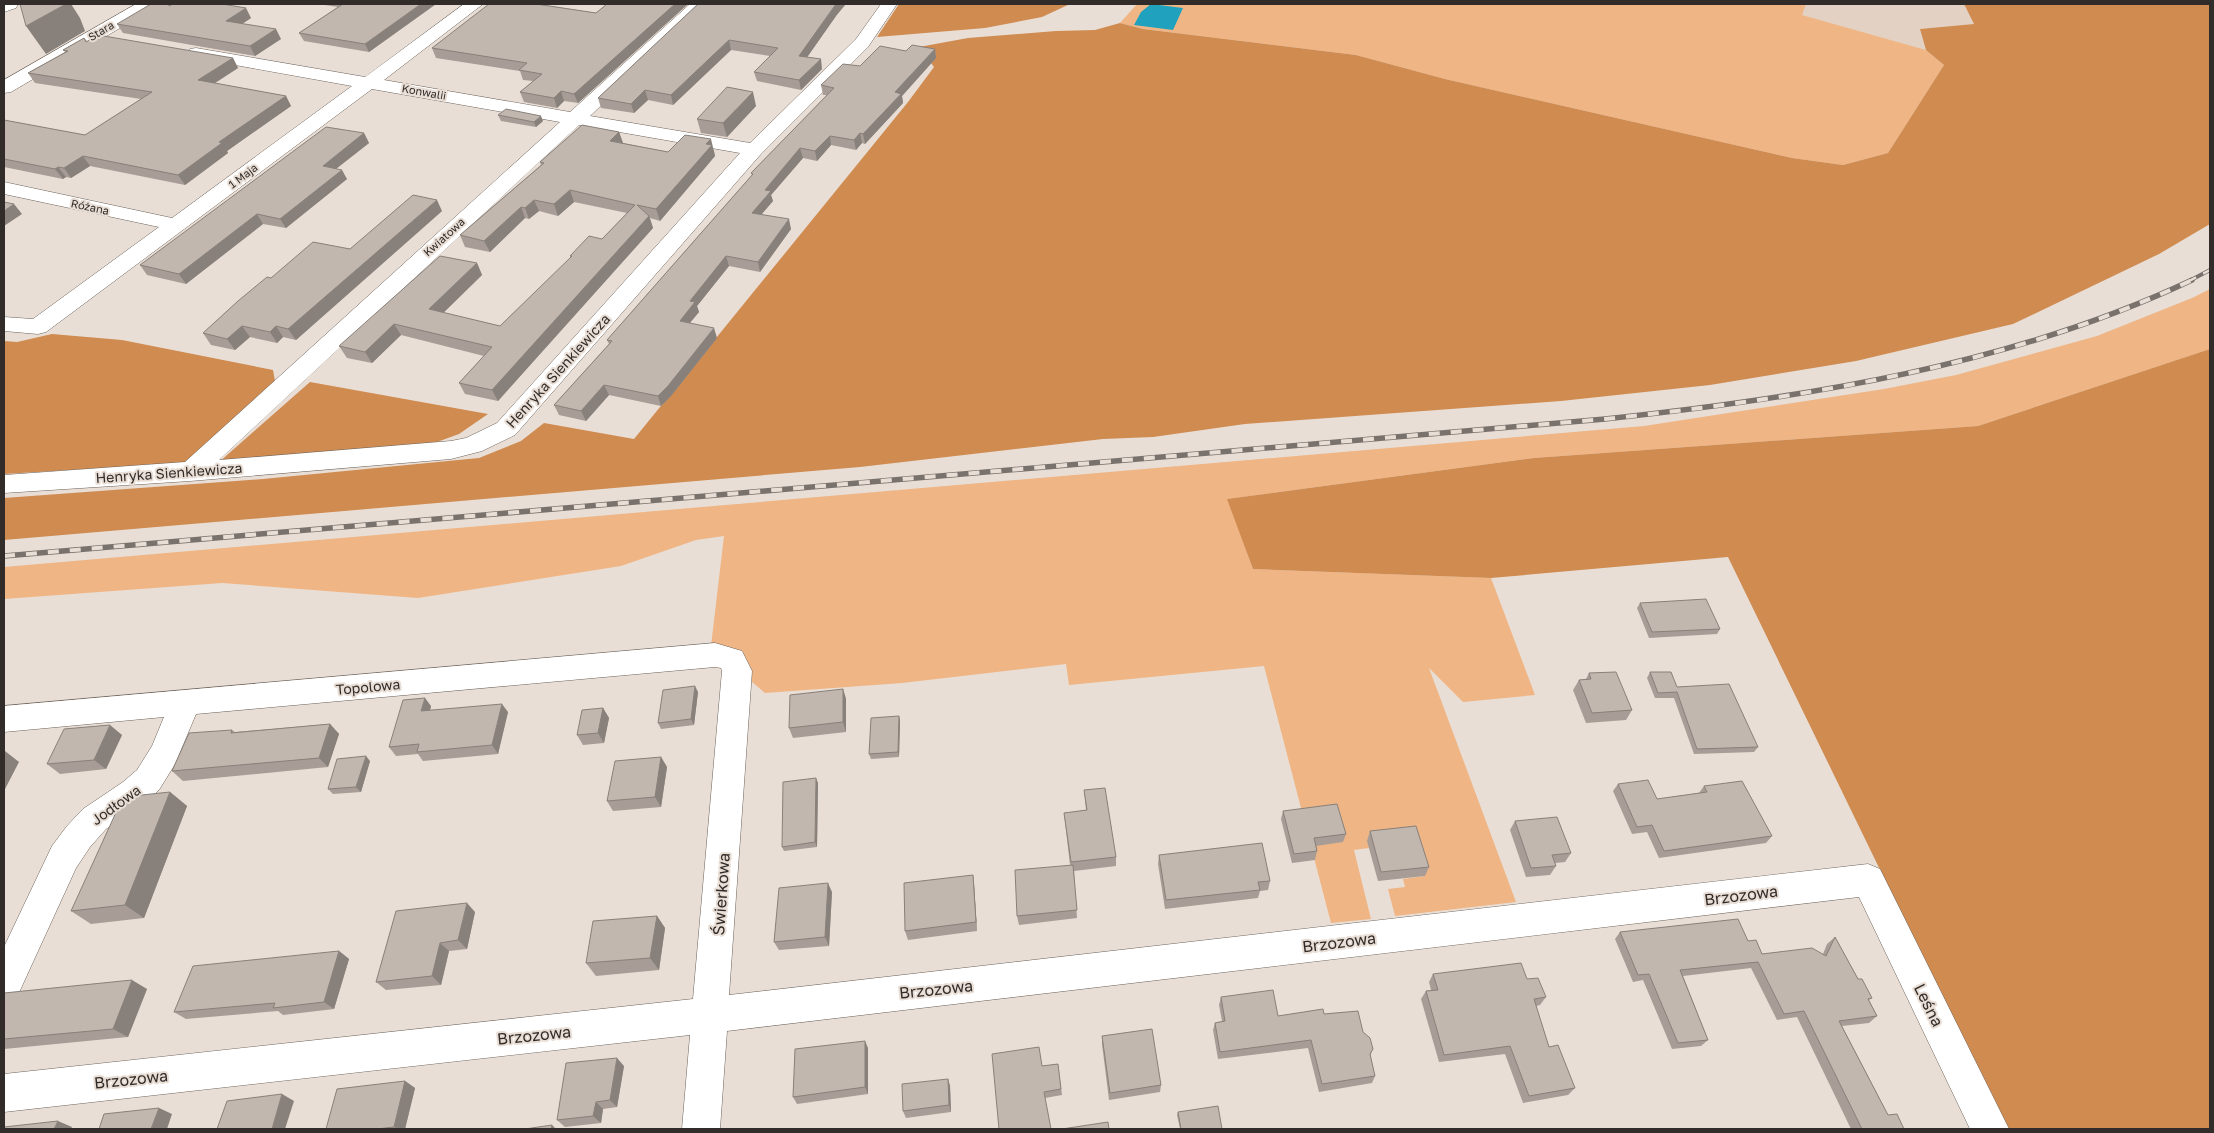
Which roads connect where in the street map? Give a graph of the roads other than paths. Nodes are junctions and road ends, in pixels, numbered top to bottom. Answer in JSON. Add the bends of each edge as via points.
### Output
{"nodes":[{"id":1,"x":10,"y":4,"type":"edge"},
{"id":2,"x":148,"y":4,"type":"edge"},
{"id":3,"x":475,"y":4,"type":"edge"},
{"id":4,"x":700,"y":4,"type":"edge"},
{"id":5,"x":889,"y":4,"type":"edge"},
{"id":6,"x":4,"y":7,"type":"edge"},
{"id":7,"x":94,"y":36,"type":"junction"},
{"id":8,"x":123,"y":40,"type":"edge"},
{"id":9,"x":182,"y":51,"type":"edge"},
{"id":10,"x":368,"y":83,"type":"junction"},
{"id":11,"x":4,"y":88,"type":"edge"},
{"id":12,"x":575,"y":118,"type":"junction"},
{"id":13,"x":754,"y":150,"type":"junction"},
{"id":14,"x":4,"y":188,"type":"edge"},
{"id":15,"x":177,"y":225,"type":"junction"},
{"id":16,"x":4,"y":324,"type":"edge"},
{"id":17,"x":190,"y":472,"type":"junction"},
{"id":18,"x":4,"y":484,"type":"edge"},
{"id":19,"x":732,"y":659,"type":"joint"},
{"id":20,"x":185,"y":704,"type":"junction"},
{"id":21,"x":4,"y":719,"type":"edge"},
{"id":22,"x":1868,"y":880,"type":"joint"},
{"id":23,"x":4,"y":985,"type":"edge"},
{"id":24,"x":712,"y":1015,"type":"junction"},
{"id":25,"x":4,"y":1093,"type":"edge"},
{"id":26,"x":701,"y":1129,"type":"edge"},
{"id":27,"x":1990,"y":1129,"type":"edge"}],
"edges":[{"from":1,"to":6,"type":"street"},
{"from":2,"to":7,"type":"street","name":"Stara"},
{"from":3,"to":10,"type":"street","name":"1 Maja"},
{"from":4,"to":12,"type":"street","name":"Kwiatowa"},
{"from":5,"to":13,"type":"street","name":"Henryka Sienkiewicza","via":[[862,43]]},
{"from":7,"to":8,"type":"street"},
{"from":7,"to":11,"type":"street","name":"Stara"},
{"from":9,"to":10,"type":"street","name":"Konwalii"},
{"from":10,"to":12,"type":"street","name":"Konwalii"},
{"from":10,"to":15,"type":"street","name":"1 Maja"},
{"from":12,"to":13,"type":"street","name":"Konwalii"},
{"from":12,"to":17,"type":"street","name":"Kwiatowa"},
{"from":13,"to":17,"type":"street","name":"Henryka Sienkiewicza","via":[[506,429],[473,445],[451,450]]},
{"from":14,"to":15,"type":"street","name":"Różana"},
{"from":15,"to":16,"type":"street","name":"1 Maja","via":[[38,327]]},
{"from":17,"to":18,"type":"street","name":"Henryka Sienkiewicza"},
{"from":19,"to":20,"type":"street","name":"Topolowa","via":[[715,654]]},
{"from":19,"to":24,"type":"street","name":"Świerkowa","via":[[737,671]]},
{"from":20,"to":21,"type":"street","name":"Topolowa"},
{"from":20,"to":23,"type":"street","name":"Jodłowa","via":[[150,778],[94,819],[72,844]]},
{"from":22,"to":24,"type":"street","name":"Brzozowa"},
{"from":22,"to":27,"type":"street","name":"Leśna"},
{"from":24,"to":25,"type":"street","name":"Brzozowa"},
{"from":24,"to":26,"type":"street","name":"Świerkowa"}]}
